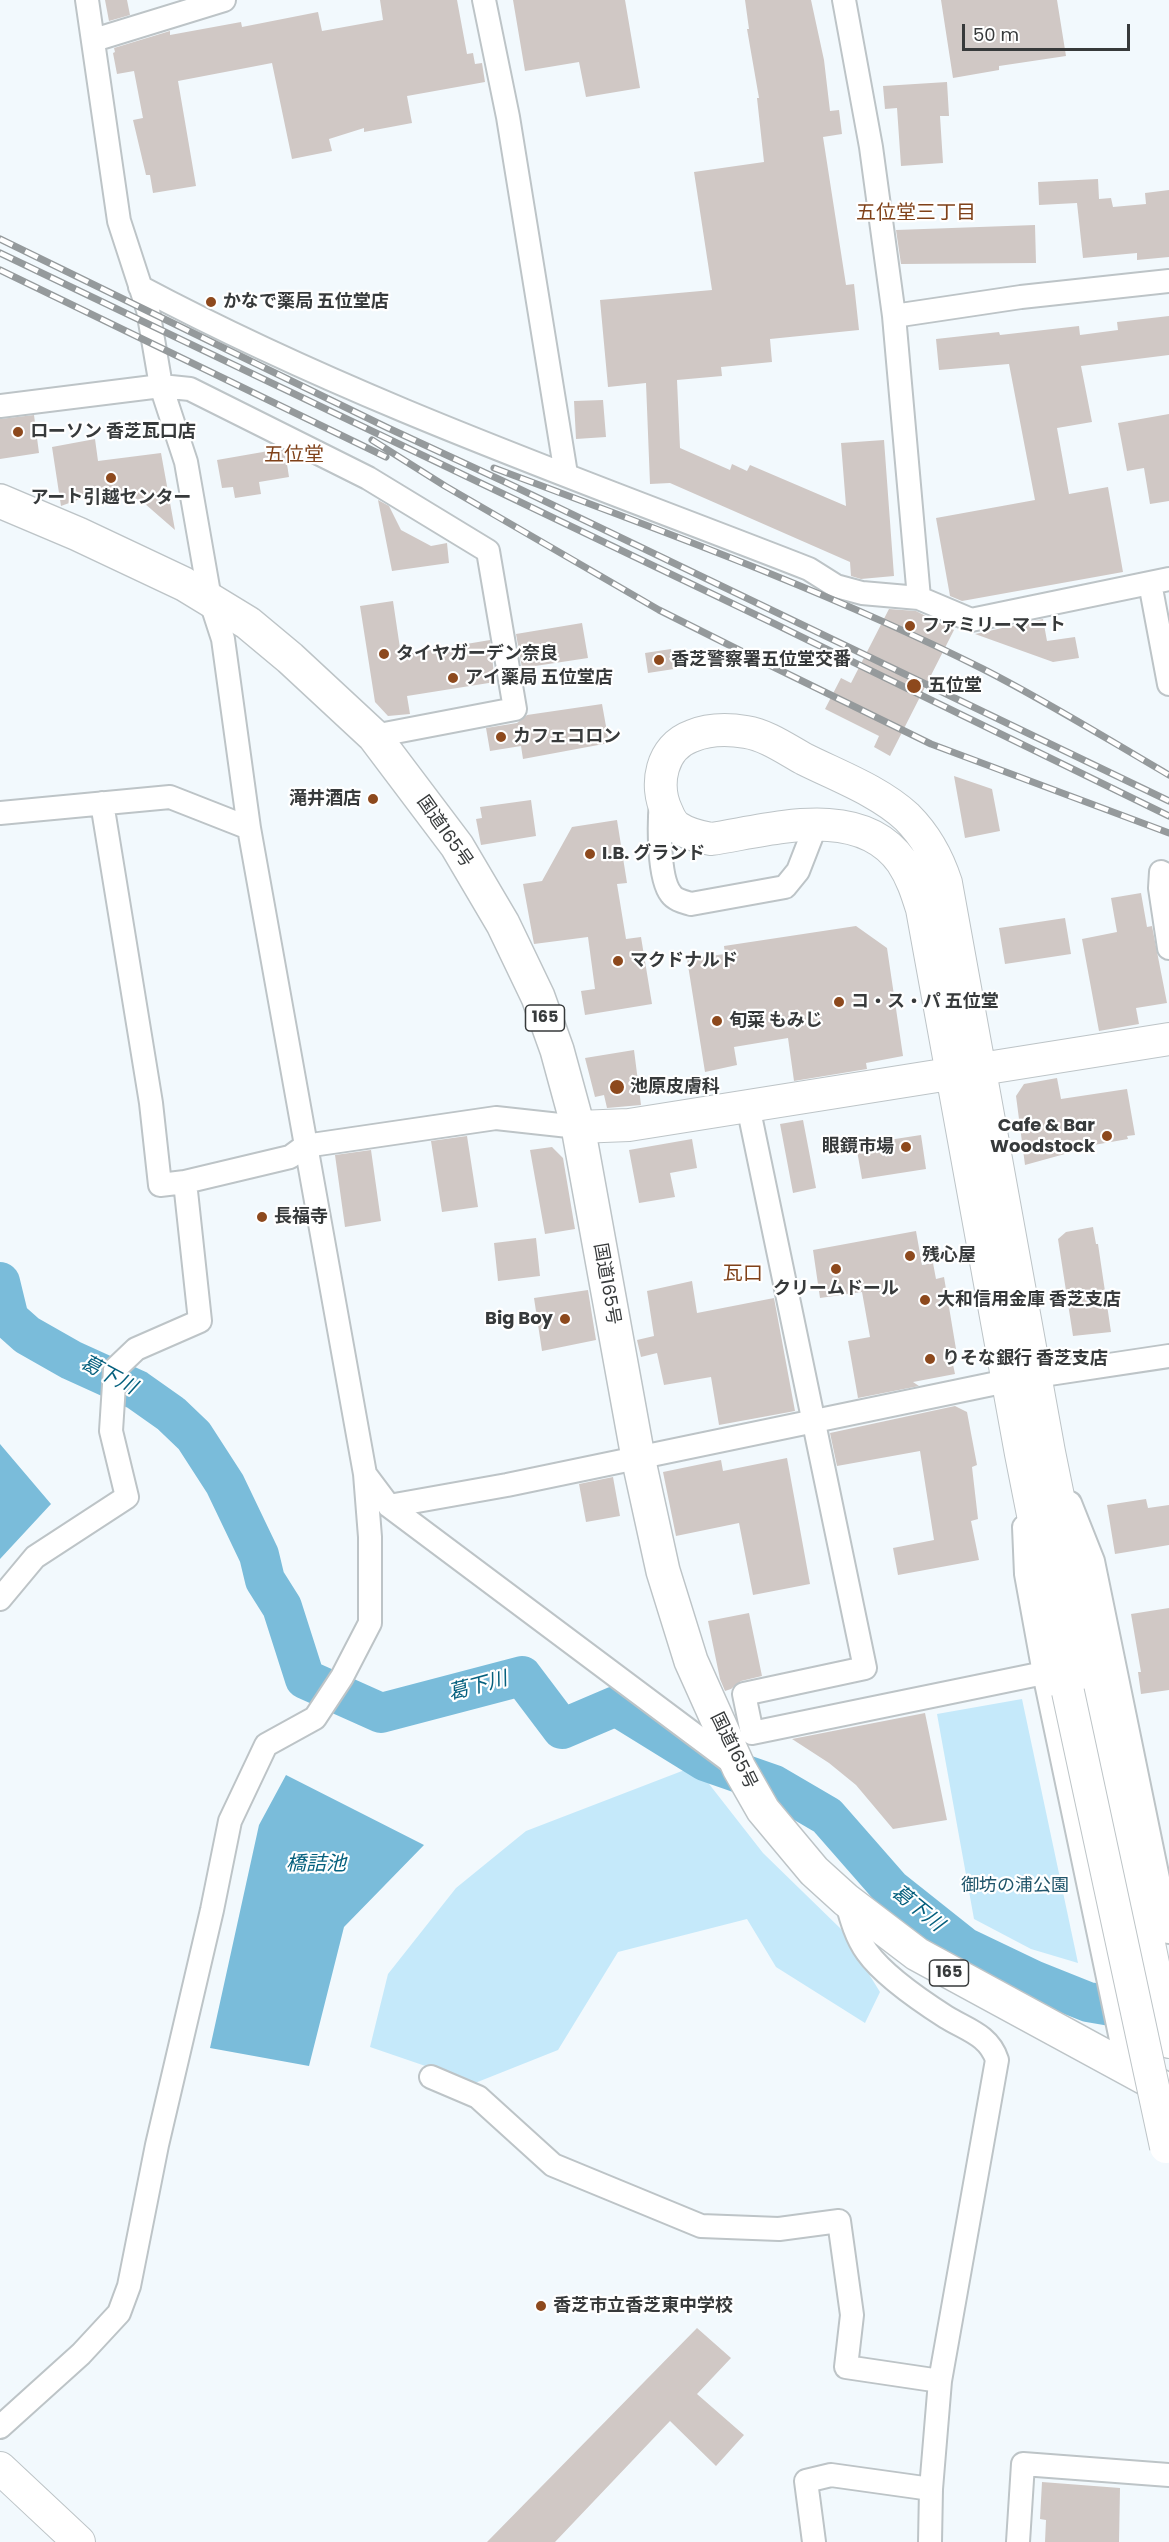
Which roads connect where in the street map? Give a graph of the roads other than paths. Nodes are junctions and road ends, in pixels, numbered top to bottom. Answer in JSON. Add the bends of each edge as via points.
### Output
{"nodes":[{"id":1,"x":87,"y":0,"type":"edge"},
{"id":2,"x":224,"y":0,"type":"edge"},
{"id":3,"x":484,"y":0,"type":"edge"},
{"id":4,"x":844,"y":0,"type":"edge"},
{"id":5,"x":94,"y":40,"type":"junction"},
{"id":6,"x":1169,"y":282,"type":"edge"},
{"id":7,"x":140,"y":287,"type":"junction"},
{"id":8,"x":894,"y":316,"type":"junction"},
{"id":9,"x":161,"y":386,"type":"junction"},
{"id":10,"x":0,"y":406,"type":"edge"},
{"id":11,"x":566,"y":474,"type":"junction"},
{"id":12,"x":0,"y":501,"type":"edge"},
{"id":13,"x":1160,"y":581,"type":"edge"},
{"id":14,"x":919,"y":598,"type":"junction"},
{"id":15,"x":210,"y":599,"type":"junction"},
{"id":16,"x":1169,"y":684,"type":"edge"},
{"id":17,"x":374,"y":736,"type":"junction"},
{"id":18,"x":661,"y":799,"type":"junction"},
{"id":19,"x":102,"y":803,"type":"junction"},
{"id":20,"x":0,"y":813,"type":"edge"},
{"id":21,"x":821,"y":824,"type":"junction"},
{"id":22,"x":249,"y":828,"type":"junction"},
{"id":23,"x":1169,"y":876,"type":"edge"},
{"id":24,"x":1169,"y":948,"type":"edge"},
{"id":25,"x":1169,"y":1039,"type":"edge"},
{"id":26,"x":965,"y":1073,"type":"junction"},
{"id":27,"x":748,"y":1106,"type":"junction"},
{"id":28,"x":578,"y":1127,"type":"junction"},
{"id":29,"x":305,"y":1146,"type":"junction"},
{"id":30,"x":185,"y":1182,"type":"junction"},
{"id":31,"x":1169,"y":1356,"type":"edge"},
{"id":32,"x":1022,"y":1378,"type":"junction"},
{"id":33,"x":812,"y":1421,"type":"junction"},
{"id":34,"x":1035,"y":1453,"type":"junction"},
{"id":35,"x":638,"y":1457,"type":"junction"},
{"id":36,"x":365,"y":1474,"type":"junction"},
{"id":37,"x":389,"y":1506,"type":"junction"},
{"id":38,"x":0,"y":1599,"type":"edge"},
{"id":39,"x":1069,"y":1684,"type":"junction"},
{"id":40,"x":739,"y":1768,"type":"junction"},
{"id":41,"x":846,"y":1900,"type":"junction"},
{"id":42,"x":1169,"y":1932,"type":"edge"},
{"id":43,"x":1169,"y":2042,"type":"edge"},
{"id":44,"x":1125,"y":2057,"type":"junction"},
{"id":45,"x":431,"y":2077,"type":"dead end"},
{"id":46,"x":1169,"y":2091,"type":"edge"},
{"id":47,"x":1168,"y":2154,"type":"edge"},
{"id":48,"x":940,"y":2381,"type":"junction"},
{"id":49,"x":0,"y":2427,"type":"edge"},
{"id":50,"x":0,"y":2468,"type":"edge"},
{"id":51,"x":1169,"y":2475,"type":"edge"},
{"id":52,"x":931,"y":2490,"type":"junction"},
{"id":53,"x":79,"y":2542,"type":"edge"},
{"id":54,"x":814,"y":2542,"type":"edge"},
{"id":55,"x":930,"y":2542,"type":"edge"},
{"id":56,"x":1018,"y":2542,"type":"edge"}],
"edges":[{"from":1,"to":5,"type":"street"},
{"from":2,"to":5,"type":"street"},
{"from":3,"to":11,"type":"street"},
{"from":4,"to":8,"type":"street","via":[[871,147]]},
{"from":5,"to":7,"type":"street","via":[[119,221]]},
{"from":6,"to":8,"type":"street"},
{"from":7,"to":9,"type":"street","via":[[148,310]]},
{"from":7,"to":11,"type":"street","via":[[375,399]]},
{"from":8,"to":14,"type":"street"},
{"from":9,"to":10,"type":"street"},
{"from":9,"to":15,"type":"street","via":[[186,462]]},
{"from":9,"to":17,"type":"street","via":[[190,389],[368,478],[488,551],[515,709]]},
{"from":11,"to":14,"type":"street","via":[[809,568],[836,586]]},
{"from":12,"to":15,"type":"highway","name":"国道165号","number":"165"},
{"from":13,"to":14,"type":"street","via":[[971,620]]},
{"from":13,"to":16,"type":"street"},
{"from":15,"to":17,"type":"highway","name":"国道165号","number":"165","via":[[248,623],[290,658]]},
{"from":15,"to":22,"type":"street","via":[[223,639]]},
{"from":17,"to":28,"type":"highway","name":"国道165号","number":"165","via":[[457,846],[504,924],[546,1018]]},
{"from":18,"to":21,"type":"street","via":[[676,826],[711,839]]},
{"from":18,"to":21,"type":"street","via":[[659,839],[666,883],[671,894],[691,904],[785,887],[798,871],[812,835]]},
{"from":18,"to":26,"type":"street","via":[[664,763],[675,745],[690,736],[726,730],[748,732],[769,741],[887,801],[906,817],[926,839],[946,883]]},
{"from":19,"to":20,"type":"street"},
{"from":19,"to":22,"type":"street","via":[[170,797]]},
{"from":19,"to":30,"type":"street","via":[[151,1103],[160,1185]]},
{"from":21,"to":26,"type":"street","via":[[853,828],[882,843],[901,861],[914,883]]},
{"from":22,"to":29,"type":"street"},
{"from":23,"to":24,"type":"street","via":[[1161,872],[1160,888]]},
{"from":25,"to":26,"type":"street"},
{"from":26,"to":27,"type":"street"},
{"from":26,"to":32,"type":"street"},
{"from":27,"to":28,"type":"street","via":[[629,1125]]},
{"from":27,"to":33,"type":"street"},
{"from":28,"to":29,"type":"street","via":[[496,1118]]},
{"from":28,"to":35,"type":"highway","name":"国道165号","number":"165"},
{"from":29,"to":30,"type":"street","via":[[290,1157]]},
{"from":29,"to":36,"type":"street"},
{"from":30,"to":38,"type":"street","via":[[200,1321],[136,1349],[115,1369],[111,1431],[127,1497],[35,1557]]},
{"from":31,"to":32,"type":"street"},
{"from":32,"to":33,"type":"street"},
{"from":32,"to":34,"type":"street"},
{"from":33,"to":35,"type":"street"},
{"from":33,"to":39,"type":"street","via":[[865,1668],[744,1694],[752,1734]]},
{"from":34,"to":39,"type":"street"},
{"from":34,"to":42,"type":"street","via":[[1093,1562]]},
{"from":35,"to":37,"type":"street"},
{"from":35,"to":40,"type":"highway","name":"国道165号","number":"165","via":[[675,1614]]},
{"from":36,"to":37,"type":"street"},
{"from":36,"to":49,"type":"street","via":[[370,1623],[315,1718],[266,1745],[230,1821],[129,2286],[119,2313],[81,2354]]},
{"from":37,"to":40,"type":"street"},
{"from":39,"to":43,"type":"street"},
{"from":39,"to":44,"type":"street","via":[[1110,1986]]},
{"from":39,"to":47,"type":"street","bridge":true},
{"from":40,"to":41,"type":"highway","name":"国道165号","number":"165","via":[[763,1810],[814,1870]]},
{"from":41,"to":44,"type":"highway","name":"国道165号","number":"165","via":[[917,1954]]},
{"from":41,"to":48,"type":"street","via":[[855,1929],[885,1971],[940,2013],[986,2040],[997,2060]]},
{"from":44,"to":46,"type":"highway","name":"国道165号","number":"165"},
{"from":45,"to":48,"type":"street","via":[[478,2097],[553,2165],[701,2226],[779,2229],[839,2221],[852,2315],[846,2367]]},
{"from":48,"to":52,"type":"street"},
{"from":50,"to":53,"type":"street"},
{"from":51,"to":56,"type":"street","via":[[1023,2463]]},
{"from":52,"to":54,"type":"street","via":[[831,2475],[806,2481]]},
{"from":52,"to":55,"type":"street"}]}
